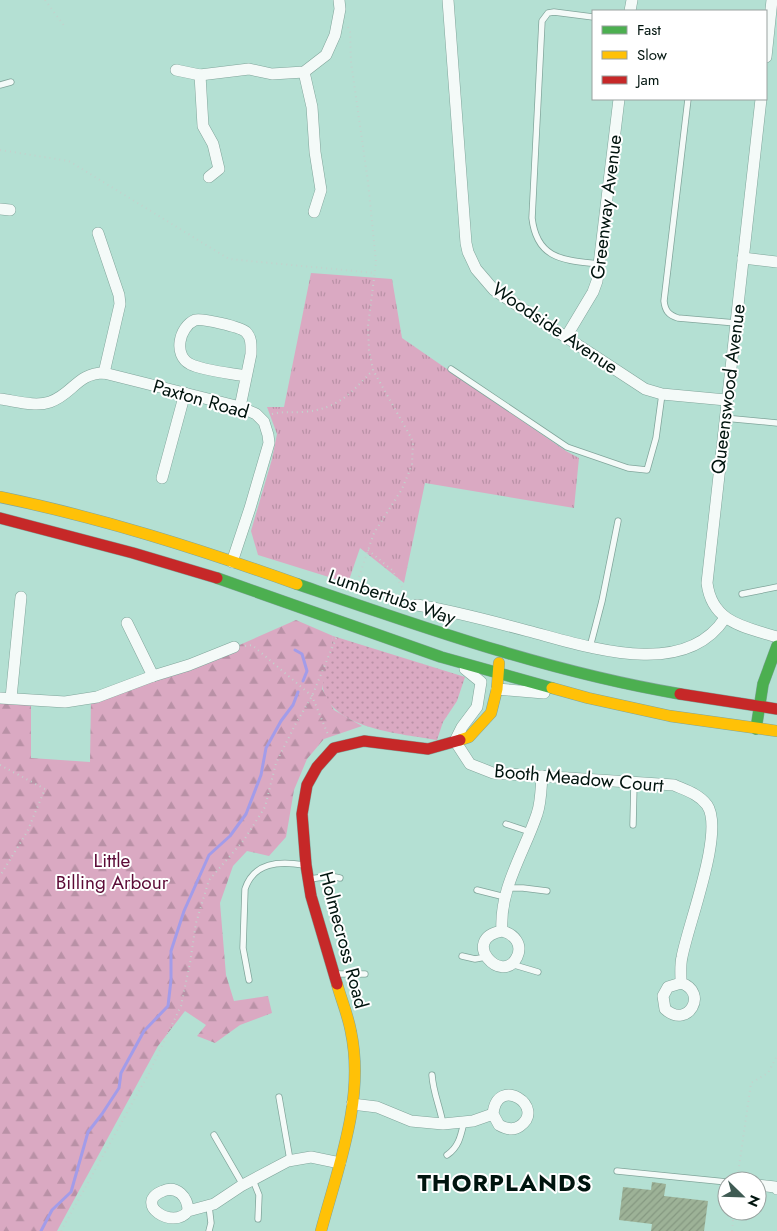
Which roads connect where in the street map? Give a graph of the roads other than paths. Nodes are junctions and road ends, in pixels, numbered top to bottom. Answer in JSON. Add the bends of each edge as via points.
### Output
{"nodes":[{"id":1,"x":448,"y":0,"type":"edge"},
{"id":2,"x":772,"y":0,"type":"edge"},
{"id":3,"x":339,"y":4,"type":"edge"},
{"id":4,"x":592,"y":17,"type":"edge"},
{"id":5,"x":772,"y":42,"type":"edge"},
{"id":6,"x":767,"y":54,"type":"edge"},
{"id":7,"x":176,"y":70,"type":"dead end"},
{"id":8,"x":304,"y":72,"type":"junction"},
{"id":9,"x":200,"y":75,"type":"junction"},
{"id":10,"x":11,"y":82,"type":"dead end"},
{"id":11,"x":0,"y":85,"type":"edge"},
{"id":12,"x":620,"y":100,"type":"edge"},
{"id":13,"x":688,"y":100,"type":"edge"},
{"id":14,"x":761,"y":100,"type":"edge"},
{"id":15,"x":209,"y":177,"type":"dead end"},
{"id":16,"x":314,"y":212,"type":"dead end"},
{"id":17,"x":98,"y":233,"type":"dead end"},
{"id":18,"x":743,"y":258,"type":"junction"},
{"id":19,"x":777,"y":262,"type":"edge"},
{"id":20,"x":599,"y":264,"type":"junction"},
{"id":21,"x":736,"y":323,"type":"junction"},
{"id":22,"x":566,"y":337,"type":"junction"},
{"id":23,"x":452,"y":369,"type":"dead end"},
{"id":24,"x":104,"y":373,"type":"junction"},
{"id":25,"x":246,"y":376,"type":"junction"},
{"id":26,"x":184,"y":394,"type":"junction"},
{"id":27,"x":662,"y":394,"type":"junction"},
{"id":28,"x":0,"y":399,"type":"edge"},
{"id":29,"x":726,"y":400,"type":"junction"},
{"id":30,"x":240,"y":407,"type":"junction"},
{"id":31,"x":724,"y":418,"type":"junction"},
{"id":32,"x":777,"y":423,"type":"edge"},
{"id":33,"x":162,"y":478,"type":"dead end"},
{"id":34,"x":0,"y":497,"type":"edge"},
{"id":35,"x":0,"y":518,"type":"edge"},
{"id":36,"x":618,"y":521,"type":"dead end"},
{"id":37,"x":232,"y":562,"type":"junction"},
{"id":38,"x":777,"y":587,"type":"edge"},
{"id":39,"x":742,"y":594,"type":"dead end"},
{"id":40,"x":22,"y":597,"type":"dead end"},
{"id":41,"x":417,"y":605,"type":"road end"},
{"id":42,"x":725,"y":618,"type":"junction"},
{"id":43,"x":127,"y":623,"type":"dead end"},
{"id":44,"x":777,"y":637,"type":"edge"},
{"id":45,"x":777,"y":646,"type":"edge"},
{"id":46,"x":234,"y":647,"type":"road end"},
{"id":47,"x":590,"y":647,"type":"junction"},
{"id":48,"x":499,"y":651,"type":"junction"},
{"id":49,"x":441,"y":657,"type":"junction"},
{"id":50,"x":499,"y":673,"type":"junction"},
{"id":51,"x":153,"y":676,"type":"junction"},
{"id":52,"x":497,"y":688,"type":"junction"},
{"id":53,"x":6,"y":698,"type":"edge"},
{"id":54,"x":588,"y":698,"type":"junction"},
{"id":55,"x":759,"y":707,"type":"junction"},
{"id":56,"x":777,"y":709,"type":"edge"},
{"id":57,"x":756,"y":729,"type":"junction"},
{"id":58,"x":777,"y":731,"type":"edge"},
{"id":59,"x":455,"y":741,"type":"junction"},
{"id":60,"x":542,"y":776,"type":"junction"},
{"id":61,"x":634,"y":782,"type":"junction"},
{"id":62,"x":506,"y":824,"type":"dead end"},
{"id":63,"x":633,"y":825,"type":"dead end"},
{"id":64,"x":530,"y":832,"type":"junction"},
{"id":65,"x":306,"y":865,"type":"junction"},
{"id":66,"x":340,"y":878,"type":"dead end"},
{"id":67,"x":309,"y":879,"type":"junction"},
{"id":68,"x":477,"y":890,"type":"dead end"},
{"id":69,"x":547,"y":891,"type":"dead end"},
{"id":70,"x":506,"y":893,"type":"junction"},
{"id":71,"x":502,"y":931,"type":"junction"},
{"id":72,"x":462,"y":956,"type":"dead end"},
{"id":73,"x":486,"y":957,"type":"junction"},
{"id":74,"x":510,"y":964,"type":"junction"},
{"id":75,"x":538,"y":972,"type":"dead end"},
{"id":76,"x":334,"y":974,"type":"junction"},
{"id":77,"x":365,"y":974,"type":"dead end"},
{"id":78,"x":249,"y":980,"type":"dead end"},
{"id":79,"x":681,"y":983,"type":"dead end"},
{"id":80,"x":432,"y":1074,"type":"dead end"},
{"id":81,"x":279,"y":1097,"type":"dead end"},
{"id":82,"x":352,"y":1104,"type":"junction"},
{"id":83,"x":494,"y":1114,"type":"dead end"},
{"id":84,"x":464,"y":1122,"type":"junction"},
{"id":85,"x":443,"y":1124,"type":"junction"},
{"id":86,"x":214,"y":1135,"type":"dead end"},
{"id":87,"x":447,"y":1155,"type":"dead end"},
{"id":88,"x":290,"y":1160,"type":"junction"},
{"id":89,"x":340,"y":1163,"type":"junction"},
{"id":90,"x":617,"y":1171,"type":"dead end"},
{"id":91,"x":717,"y":1181,"type":"edge"},
{"id":92,"x":248,"y":1182,"type":"junction"},
{"id":93,"x":208,"y":1206,"type":"junction"},
{"id":94,"x":188,"y":1211,"type":"dead end"},
{"id":95,"x":258,"y":1219,"type":"dead end"},
{"id":96,"x":209,"y":1231,"type":"edge"},
{"id":97,"x":321,"y":1231,"type":"edge"}],
"edges":[{"from":1,"to":22,"type":"street","name":"Woodside Avenue","via":[[468,252],[481,276],[494,290]]},
{"from":2,"to":5,"type":"street"},
{"from":3,"to":8,"type":"street","via":[[336,35],[326,55]]},
{"from":4,"to":20,"type":"lane","via":[[554,12],[548,13],[542,21],[532,218],[536,237],[552,255]]},
{"from":5,"to":6,"type":"street"},
{"from":7,"to":9,"type":"street"},
{"from":8,"to":9,"type":"street","via":[[272,74],[249,69]]},
{"from":8,"to":16,"type":"street","via":[[312,107],[321,190]]},
{"from":9,"to":15,"type":"street","via":[[203,126],[213,144],[218,169]]},
{"from":10,"to":11,"type":"lane"},
{"from":12,"to":20,"type":"street","name":"Greenway Avenue"},
{"from":13,"to":21,"type":"lane","via":[[665,308],[678,318]]},
{"from":14,"to":18,"type":"street","name":"Queenswood Avenue"},
{"from":17,"to":24,"type":"street","via":[[120,304]]},
{"from":18,"to":19,"type":"street"},
{"from":18,"to":21,"type":"street","name":"Queenswood Avenue"},
{"from":20,"to":22,"type":"street","name":"Greenway Avenue","via":[[593,292]]},
{"from":21,"to":29,"type":"street","name":"Queenswood Avenue"},
{"from":22,"to":27,"type":"street","name":"Woodside Avenue","via":[[645,389]]},
{"from":23,"to":27,"type":"lane","via":[[567,447],[628,468],[647,470],[656,438]]},
{"from":24,"to":26,"type":"street","name":"Paxton Road"},
{"from":24,"to":28,"type":"street","name":"Paxton Road","via":[[82,378],[50,402]]},
{"from":25,"to":25,"type":"street","via":[[251,347],[245,331],[205,319],[196,320],[186,327],[179,348],[187,362]]},
{"from":25,"to":30,"type":"street"},
{"from":26,"to":30,"type":"street","name":"Paxton Road"},
{"from":26,"to":33,"type":"street"},
{"from":27,"to":29,"type":"street","name":"Woodside Avenue"},
{"from":29,"to":31,"type":"street","name":"Queenswood Avenue"},
{"from":30,"to":37,"type":"street","name":"Paxton Road","via":[[260,417],[268,435],[267,454]]},
{"from":31,"to":32,"type":"lane"},
{"from":31,"to":42,"type":"street","name":"Queenswood Avenue","via":[[707,583],[711,600]]},
{"from":34,"to":37,"type":"main road","name":"Lumbertubs Way","via":[[129,528]]},
{"from":35,"to":49,"type":"main road","name":"Lumbertubs Way","via":[[228,581]]},
{"from":36,"to":47,"type":"lane"},
{"from":37,"to":48,"type":"main road","name":"Lumbertubs Way"},
{"from":38,"to":39,"type":"lane"},
{"from":40,"to":53,"type":"street"},
{"from":41,"to":47,"type":"street","name":"Lumbertubs Way"},
{"from":42,"to":44,"type":"street","name":"Queenswood Avenue"},
{"from":42,"to":47,"type":"street","name":"Lumbertubs Way","via":[[704,640],[668,652],[619,654]]},
{"from":43,"to":51,"type":"street"},
{"from":45,"to":55,"type":"main road","via":[[763,684]]},
{"from":46,"to":51,"type":"street"},
{"from":48,"to":50,"type":"main road"},
{"from":48,"to":55,"type":"main road","name":"Lumbertubs Way","via":[[665,693]]},
{"from":49,"to":50,"type":"main road","name":"Lumbertubs Way"},
{"from":49,"to":59,"type":"street","via":[[468,670],[481,682],[477,708]]},
{"from":50,"to":52,"type":"main road"},
{"from":50,"to":54,"type":"main road","name":"Lumbertubs Way"},
{"from":51,"to":53,"type":"street","via":[[97,697],[65,702]]},
{"from":52,"to":54,"type":"street","name":"Lumbertubs Way"},
{"from":52,"to":59,"type":"main road","via":[[491,713],[469,737]]},
{"from":54,"to":57,"type":"main road","name":"Lumbertubs Way","via":[[670,716]]},
{"from":55,"to":56,"type":"main road","name":"Lumbertubs Way"},
{"from":55,"to":57,"type":"main road"},
{"from":57,"to":58,"type":"main road","name":"Lumbertubs Way"},
{"from":59,"to":60,"type":"street","name":"Booth Meadow Court","via":[[470,764],[493,773]]},
{"from":59,"to":65,"type":"main road","name":"Holmecross Road","via":[[428,749],[364,741],[334,748],[316,767],[307,785],[302,814]]},
{"from":60,"to":61,"type":"street","name":"Booth Meadow Court"},
{"from":60,"to":64,"type":"street","via":[[538,813]]},
{"from":61,"to":63,"type":"lane"},
{"from":61,"to":79,"type":"street","name":"Booth Meadow Court","via":[[674,785],[696,794],[707,805],[713,824],[682,958]]},
{"from":62,"to":64,"type":"lane"},
{"from":64,"to":70,"type":"street"},
{"from":65,"to":67,"type":"main road","name":"Holmecross Road"},
{"from":65,"to":78,"type":"lane","via":[[263,867],[248,882],[243,948]]},
{"from":66,"to":67,"type":"lane","via":[[323,876]]},
{"from":67,"to":76,"type":"main road","name":"Holmecross Road"},
{"from":68,"to":70,"type":"lane"},
{"from":69,"to":70,"type":"lane","via":[[523,888]]},
{"from":70,"to":71,"type":"street"},
{"from":71,"to":73,"type":"street","via":[[494,932],[485,941]]},
{"from":71,"to":74,"type":"street","via":[[517,940],[519,949]]},
{"from":72,"to":73,"type":"lane"},
{"from":73,"to":74,"type":"street","via":[[494,965]]},
{"from":74,"to":75,"type":"lane"},
{"from":76,"to":77,"type":"lane"},
{"from":76,"to":82,"type":"main road","name":"Holmecross Road","via":[[351,1032],[354,1062]]},
{"from":80,"to":85,"type":"lane"},
{"from":81,"to":88,"type":"lane"},
{"from":82,"to":85,"type":"street","via":[[377,1107],[411,1121]]},
{"from":82,"to":89,"type":"main road","name":"Holmecross Road"},
{"from":83,"to":84,"type":"street"},
{"from":84,"to":85,"type":"street"},
{"from":84,"to":87,"type":"lane","via":[[457,1146]]},
{"from":86,"to":92,"type":"lane"},
{"from":88,"to":89,"type":"street","via":[[311,1157]]},
{"from":88,"to":92,"type":"street"},
{"from":89,"to":97,"type":"main road","name":"Holmecross Road"},
{"from":90,"to":91,"type":"lane"},
{"from":92,"to":93,"type":"street"},
{"from":92,"to":95,"type":"lane","via":[[259,1196]]},
{"from":93,"to":94,"type":"street"},
{"from":93,"to":96,"type":"lane"}]}
